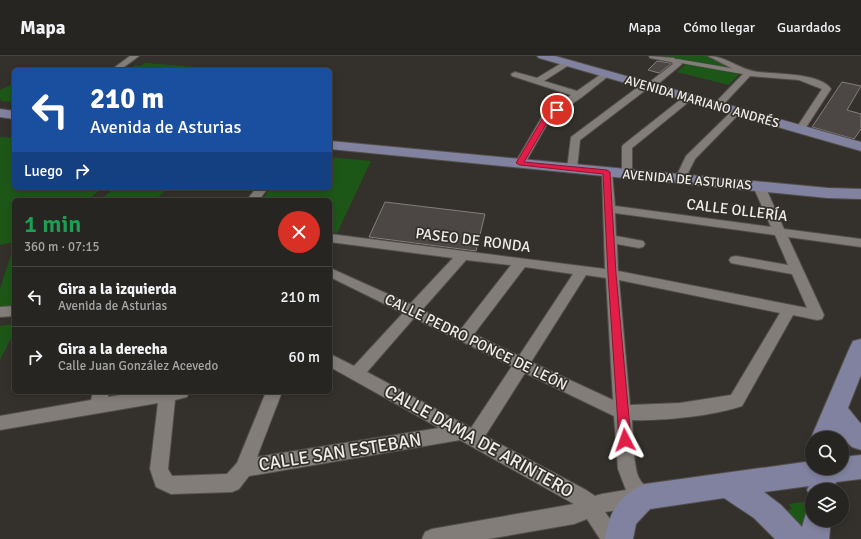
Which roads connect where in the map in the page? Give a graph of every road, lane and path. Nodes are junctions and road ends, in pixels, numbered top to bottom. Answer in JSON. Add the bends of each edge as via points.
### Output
{"nodes":[{"id":1,"x":135,"y":56,"type":"edge"},
{"id":2,"x":542,"y":56,"type":"edge"},
{"id":3,"x":653,"y":56,"type":"edge"},
{"id":4,"x":685,"y":56,"type":"edge"},
{"id":5,"x":712,"y":56,"type":"edge"},
{"id":6,"x":567,"y":61,"type":"edge"},
{"id":7,"x":677,"y":62,"type":"junction"},
{"id":8,"x":118,"y":68,"type":"edge"},
{"id":9,"x":748,"y":73,"type":"junction"},
{"id":10,"x":515,"y":74,"type":"dead end"},
{"id":11,"x":607,"y":74,"type":"junction"},
{"id":12,"x":538,"y":81,"type":"junction"},
{"id":13,"x":647,"y":86,"type":"junction"},
{"id":14,"x":579,"y":95,"type":"junction"},
{"id":15,"x":688,"y":98,"type":"junction"},
{"id":16,"x":717,"y":106,"type":"junction"},
{"id":17,"x":736,"y":112,"type":"junction"},
{"id":18,"x":0,"y":113,"type":"edge"},
{"id":19,"x":12,"y":115,"type":"edge"},
{"id":20,"x":800,"y":130,"type":"junction"},
{"id":21,"x":332,"y":145,"type":"edge"},
{"id":22,"x":861,"y":147,"type":"edge"},
{"id":23,"x":520,"y":163,"type":"junction"},
{"id":24,"x":572,"y":169,"type":"junction"},
{"id":25,"x":607,"y":172,"type":"junction"},
{"id":26,"x":627,"y":174,"type":"junction"},
{"id":27,"x":680,"y":179,"type":"junction"},
{"id":28,"x":759,"y":186,"type":"junction"},
{"id":29,"x":828,"y":193,"type":"junction"},
{"id":30,"x":861,"y":194,"type":"edge"},
{"id":31,"x":861,"y":202,"type":"edge"},
{"id":32,"x":610,"y":210,"type":"junction"},
{"id":33,"x":780,"y":231,"type":"junction"},
{"id":34,"x":332,"y":238,"type":"edge"},
{"id":35,"x":610,"y":239,"type":"junction"},
{"id":36,"x":861,"y":243,"type":"edge"},
{"id":37,"x":639,"y":244,"type":"dead end"},
{"id":38,"x":463,"y":255,"type":"junction"},
{"id":39,"x":736,"y":260,"type":"dead end"},
{"id":40,"x":523,"y":262,"type":"junction"},
{"id":41,"x":582,"y":271,"type":"junction"},
{"id":42,"x":798,"y":271,"type":"junction"},
{"id":43,"x":332,"y":273,"type":"edge"},
{"id":44,"x":612,"y":274,"type":"junction"},
{"id":45,"x":412,"y":310,"type":"junction"},
{"id":46,"x":789,"y":310,"type":"junction"},
{"id":47,"x":12,"y":311,"type":"edge"},
{"id":48,"x":0,"y":312,"type":"edge"},
{"id":49,"x":464,"y":336,"type":"junction"},
{"id":50,"x":861,"y":347,"type":"edge"},
{"id":51,"x":333,"y":363,"type":"edge"},
{"id":52,"x":520,"y":365,"type":"junction"},
{"id":53,"x":356,"y":374,"type":"junction"},
{"id":54,"x":160,"y":394,"type":"edge"},
{"id":55,"x":172,"y":394,"type":"edge"},
{"id":56,"x":273,"y":394,"type":"edge"},
{"id":57,"x":99,"y":399,"type":"edge"},
{"id":58,"x":838,"y":410,"type":"junction"},
{"id":59,"x":623,"y":412,"type":"junction"},
{"id":60,"x":0,"y":423,"type":"edge"},
{"id":61,"x":828,"y":431,"type":"edge"},
{"id":62,"x":834,"y":431,"type":"edge"},
{"id":63,"x":467,"y":435,"type":"junction"},
{"id":64,"x":861,"y":438,"type":"edge"},
{"id":65,"x":861,"y":467,"type":"edge"},
{"id":66,"x":244,"y":468,"type":"junction"},
{"id":67,"x":849,"y":468,"type":"edge"},
{"id":68,"x":805,"y":473,"type":"edge"},
{"id":69,"x":727,"y":485,"type":"junction"},
{"id":70,"x":645,"y":497,"type":"junction"},
{"id":71,"x":591,"y":508,"type":"junction"},
{"id":72,"x":817,"y":527,"type":"edge"},
{"id":73,"x":618,"y":531,"type":"edge"},
{"id":74,"x":432,"y":539,"type":"edge"},
{"id":75,"x":793,"y":539,"type":"edge"},
{"id":76,"x":816,"y":539,"type":"edge"}],
"edges":[{"from":1,"to":8,"type":"street"},
{"from":2,"to":6,"type":"main road","name":"AVENIDA MARIANO ANDRÉS"},
{"from":3,"to":7,"type":"street"},
{"from":4,"to":7,"type":"street"},
{"from":5,"to":9,"type":"street"},
{"from":6,"to":11,"type":"main road","name":"AVENIDA MARIANO ANDRÉS"},
{"from":6,"to":12,"type":"street"},
{"from":7,"to":9,"type":"street"},
{"from":7,"to":13,"type":"street","via":[[677,65]]},
{"from":9,"to":16,"type":"street"},
{"from":9,"to":20,"type":"street","via":[[807,80],[822,84],[827,89]]},
{"from":10,"to":12,"type":"street"},
{"from":11,"to":13,"type":"main road","name":"AVENIDA MARIANO ANDRÉS"},
{"from":11,"to":14,"type":"street"},
{"from":12,"to":14,"type":"street"},
{"from":13,"to":15,"type":"main road","name":"AVENIDA MARIANO ANDRÉS"},
{"from":13,"to":24,"type":"street","via":[[575,139]]},
{"from":14,"to":23,"type":"street","via":[[546,117]]},
{"from":15,"to":16,"type":"main road","name":"AVENIDA MARIANO ANDRÉS"},
{"from":15,"to":26,"type":"street","via":[[628,147]]},
{"from":16,"to":17,"type":"main road","name":"AVENIDA MARIANO ANDRÉS"},
{"from":17,"to":20,"type":"main road","name":"AVENIDA MARIANO ANDRÉS"},
{"from":17,"to":27,"type":"street","via":[[690,158]]},
{"from":18,"to":19,"type":"main road"},
{"from":20,"to":22,"type":"main road","name":"AVENIDA MARIANO ANDRÉS"},
{"from":21,"to":23,"type":"main road","name":"AVENIDA DE ASTURIAS"},
{"from":23,"to":24,"type":"main road","name":"AVENIDA DE ASTURIAS"},
{"from":24,"to":25,"type":"main road","name":"AVENIDA DE ASTURIAS"},
{"from":25,"to":26,"type":"main road","name":"AVENIDA DE ASTURIAS"},
{"from":25,"to":32,"type":"street"},
{"from":26,"to":27,"type":"main road","name":"AVENIDA DE ASTURIAS"},
{"from":27,"to":28,"type":"main road","name":"AVENIDA DE ASTURIAS"},
{"from":28,"to":29,"type":"main road","name":"AVENIDA DE ASTURIAS"},
{"from":28,"to":33,"type":"street"},
{"from":29,"to":30,"type":"main road","name":"AVENIDA DE ASTURIAS"},
{"from":29,"to":31,"type":"main road","name":"AVENIDA DE ASTURIAS"},
{"from":32,"to":33,"type":"street","name":"CALLE OLLERÍA"},
{"from":32,"to":35,"type":"street"},
{"from":33,"to":36,"type":"street","name":"CALLE OLLERÍA"},
{"from":33,"to":42,"type":"street"},
{"from":34,"to":38,"type":"street","name":"PASEO DE RONDA"},
{"from":35,"to":37,"type":"street"},
{"from":35,"to":44,"type":"street"},
{"from":38,"to":40,"type":"street","name":"PASEO DE RONDA"},
{"from":38,"to":45,"type":"street"},
{"from":39,"to":42,"type":"street"},
{"from":40,"to":41,"type":"street","name":"PASEO DE RONDA"},
{"from":40,"to":49,"type":"street"},
{"from":41,"to":44,"type":"street","name":"PASEO DE RONDA"},
{"from":41,"to":52,"type":"street"},
{"from":42,"to":46,"type":"street","name":"PASEO DE RONDA","via":[[817,315]]},
{"from":43,"to":45,"type":"street","name":"CALLE PEDRO PONCE DE LEÓN"},
{"from":44,"to":46,"type":"street","name":"PASEO DE RONDA"},
{"from":44,"to":59,"type":"street"},
{"from":45,"to":49,"type":"street","name":"CALLE PEDRO PONCE DE LEÓN"},
{"from":45,"to":53,"type":"street"},
{"from":46,"to":59,"type":"street","name":"CALLE PEDRO PONCE DE LEÓN","via":[[736,401],[640,414]]},
{"from":47,"to":48,"type":"street"},
{"from":49,"to":52,"type":"street","name":"CALLE PEDRO PONCE DE LEÓN"},
{"from":50,"to":58,"type":"main road"},
{"from":51,"to":53,"type":"street","name":"CALLE DAMA DE ARINTERO"},
{"from":52,"to":59,"type":"street","name":"CALLE PEDRO PONCE DE LEÓN"},
{"from":52,"to":63,"type":"street"},
{"from":53,"to":63,"type":"street","name":"CALLE DAMA DE ARINTERO"},
{"from":54,"to":57,"type":"street"},
{"from":55,"to":66,"type":"street","via":[[159,469],[163,481],[171,485],[232,483]]},
{"from":56,"to":66,"type":"street"},
{"from":57,"to":60,"type":"street"},
{"from":58,"to":61,"type":"main road"},
{"from":58,"to":62,"type":"main road"},
{"from":58,"to":64,"type":"main road","via":[[849,430]]},
{"from":59,"to":70,"type":"street","via":[[628,476],[636,490]]},
{"from":63,"to":66,"type":"street","name":"CALLE SAN ESTEBAN"},
{"from":63,"to":71,"type":"street","name":"CALLE DAMA DE ARINTERO","via":[[579,496]]},
{"from":65,"to":67,"type":"main road"},
{"from":68,"to":69,"type":"main road"},
{"from":69,"to":70,"type":"main road"},
{"from":69,"to":75,"type":"main road","via":[[757,502],[779,521]]},
{"from":70,"to":71,"type":"street","via":[[602,503]]},
{"from":70,"to":73,"type":"main road","via":[[632,505]]},
{"from":71,"to":73,"type":"street","name":"CALLE DAMA DE ARINTERO"},
{"from":71,"to":74,"type":"street","via":[[574,514]]},
{"from":72,"to":76,"type":"main road"}]}
